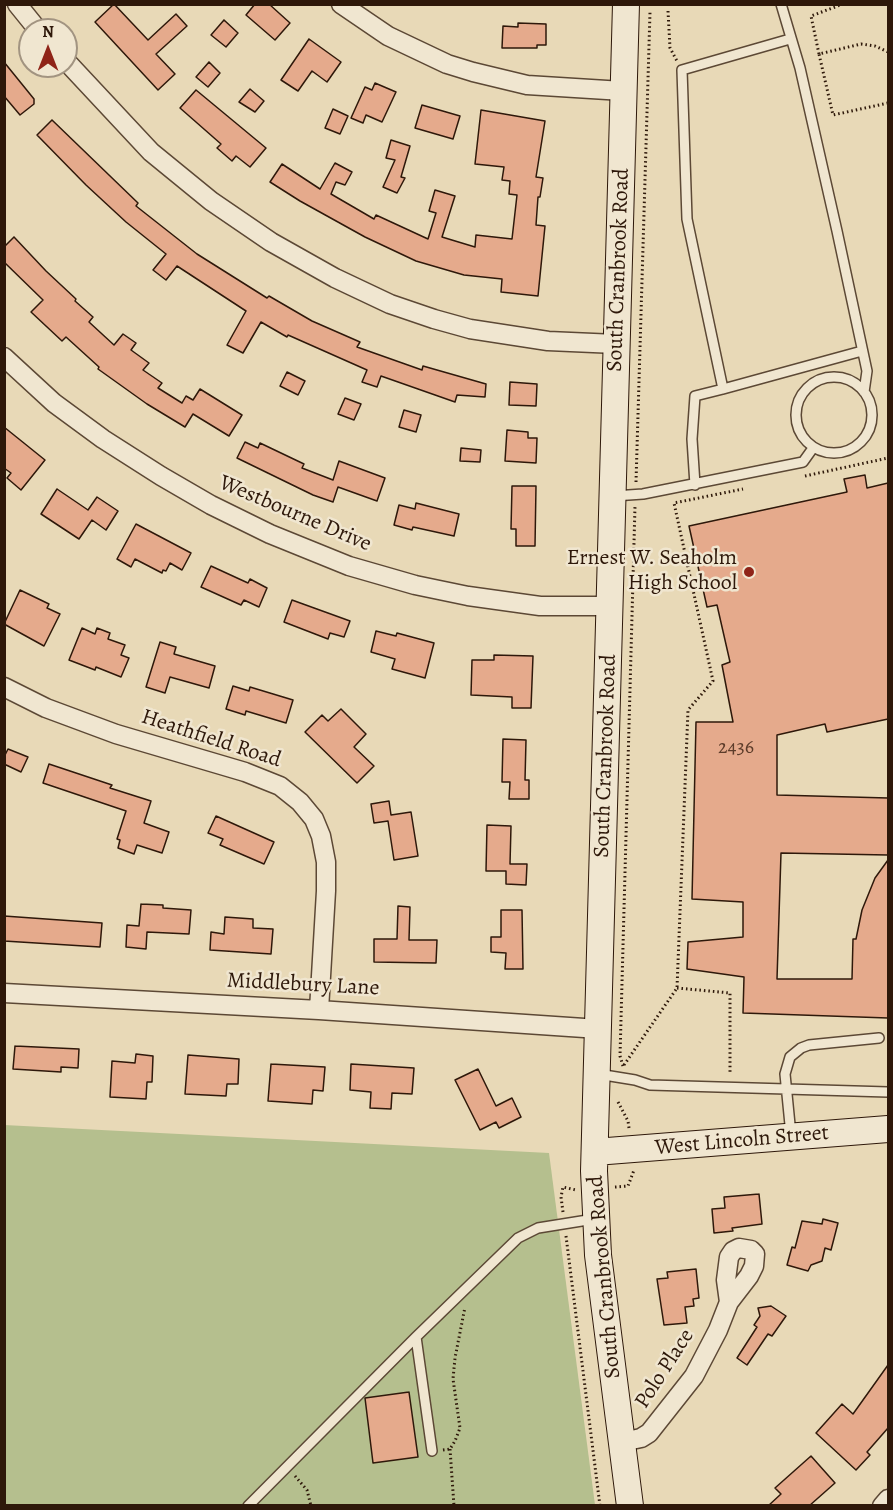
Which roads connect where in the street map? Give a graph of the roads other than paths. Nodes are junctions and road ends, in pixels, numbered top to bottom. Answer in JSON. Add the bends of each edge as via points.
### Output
{"nodes":[{"id":1,"x":17,"y":4,"type":"edge"},
{"id":2,"x":341,"y":4,"type":"edge"},
{"id":3,"x":781,"y":4,"type":"edge"},
{"id":4,"x":638,"y":8,"type":"edge"},
{"id":5,"x":28,"y":18,"type":"edge"},
{"id":6,"x":790,"y":39,"type":"junction"},
{"id":7,"x":78,"y":74,"type":"edge"},
{"id":8,"x":623,"y":91,"type":"junction"},
{"id":9,"x":616,"y":344,"type":"junction"},
{"id":10,"x":862,"y":351,"type":"junction"},
{"id":11,"x":4,"y":357,"type":"edge"},
{"id":12,"x":723,"y":389,"type":"junction"},
{"id":13,"x":864,"y":392,"type":"junction"},
{"id":14,"x":813,"y":448,"type":"junction"},
{"id":15,"x":694,"y":485,"type":"junction"},
{"id":16,"x":612,"y":496,"type":"junction"},
{"id":17,"x":610,"y":606,"type":"junction"},
{"id":18,"x":4,"y":687,"type":"edge"},
{"id":19,"x":4,"y":993,"type":"edge"},
{"id":20,"x":319,"y":1010,"type":"junction"},
{"id":21,"x":599,"y":1029,"type":"junction"},
{"id":22,"x":879,"y":1038,"type":"dead end"},
{"id":23,"x":609,"y":1071,"type":"junction"},
{"id":24,"x":785,"y":1089,"type":"junction"},
{"id":25,"x":888,"y":1092,"type":"edge"},
{"id":26,"x":888,"y":1129,"type":"edge"},
{"id":27,"x":791,"y":1137,"type":"junction"},
{"id":28,"x":595,"y":1152,"type":"junction"},
{"id":29,"x":596,"y":1219,"type":"junction"},
{"id":30,"x":729,"y":1302,"type":"dead end"},
{"id":31,"x":416,"y":1337,"type":"junction"},
{"id":32,"x":622,"y":1442,"type":"junction"},
{"id":33,"x":432,"y":1451,"type":"road end"},
{"id":34,"x":888,"y":1499,"type":"edge"},
{"id":35,"x":248,"y":1506,"type":"edge"},
{"id":36,"x":630,"y":1506,"type":"edge"},
{"id":37,"x":882,"y":1506,"type":"edge"}],
"edges":[{"from":1,"to":5,"type":"street"},
{"from":2,"to":8,"type":"street","via":[[388,36],[447,64],[527,85]]},
{"from":3,"to":6,"type":"lane"},
{"from":4,"to":8,"type":"street","name":"South Cranbrook Road"},
{"from":6,"to":10,"type":"lane","via":[[800,68]]},
{"from":6,"to":12,"type":"lane","via":[[682,70],[687,219]]},
{"from":7,"to":9,"type":"street","via":[[150,152],[211,201],[271,242],[335,278],[390,304],[470,329],[548,341]]},
{"from":8,"to":9,"type":"street","name":"South Cranbrook Road"},
{"from":9,"to":16,"type":"street","name":"South Cranbrook Road"},
{"from":10,"to":12,"type":"lane"},
{"from":10,"to":13,"type":"lane","via":[[867,371]]},
{"from":11,"to":17,"type":"street","name":"Westbourne Drive","via":[[54,403],[103,439],[211,505],[270,534],[349,566],[468,597],[540,606]]},
{"from":12,"to":15,"type":"lane","via":[[695,396]]},
{"from":13,"to":14,"type":"lane","via":[[872,416],[862,441],[839,453]]},
{"from":13,"to":14,"type":"lane","via":[[856,383],[833,376],[810,385],[802,393],[795,416],[801,434]]},
{"from":14,"to":15,"type":"lane","via":[[803,462]]},
{"from":15,"to":16,"type":"lane","via":[[635,496]]},
{"from":16,"to":17,"type":"street","name":"South Cranbrook Road"},
{"from":17,"to":21,"type":"street","name":"South Cranbrook Road"},
{"from":18,"to":20,"type":"street","name":"Heathfield Road","via":[[46,708],[116,734],[245,772],[280,786],[300,802],[314,819],[326,862]]},
{"from":19,"to":20,"type":"street","name":"Middlebury Lane"},
{"from":20,"to":21,"type":"street","name":"Middlebury Lane"},
{"from":21,"to":23,"type":"street","name":"South Cranbrook Road"},
{"from":22,"to":24,"type":"lane","via":[[801,1048],[790,1057],[786,1067]]},
{"from":23,"to":24,"type":"lane","via":[[650,1085]]},
{"from":23,"to":28,"type":"street","name":"South Cranbrook Road"},
{"from":24,"to":25,"type":"lane"},
{"from":24,"to":27,"type":"lane"},
{"from":26,"to":27,"type":"street","name":"West Lincoln Street"},
{"from":27,"to":28,"type":"street","name":"West Lincoln Street"},
{"from":28,"to":29,"type":"street","name":"South Cranbrook Road"},
{"from":29,"to":31,"type":"lane","via":[[538,1228],[518,1238]]},
{"from":29,"to":32,"type":"street","name":"South Cranbrook Road"},
{"from":30,"to":32,"type":"street","name":"Polo Place","via":[[694,1376],[657,1426],[640,1438]]},
{"from":31,"to":33,"type":"lane"},
{"from":31,"to":35,"type":"lane"},
{"from":32,"to":36,"type":"street","name":"South Cranbrook Road"},
{"from":34,"to":37,"type":"street"}]}
